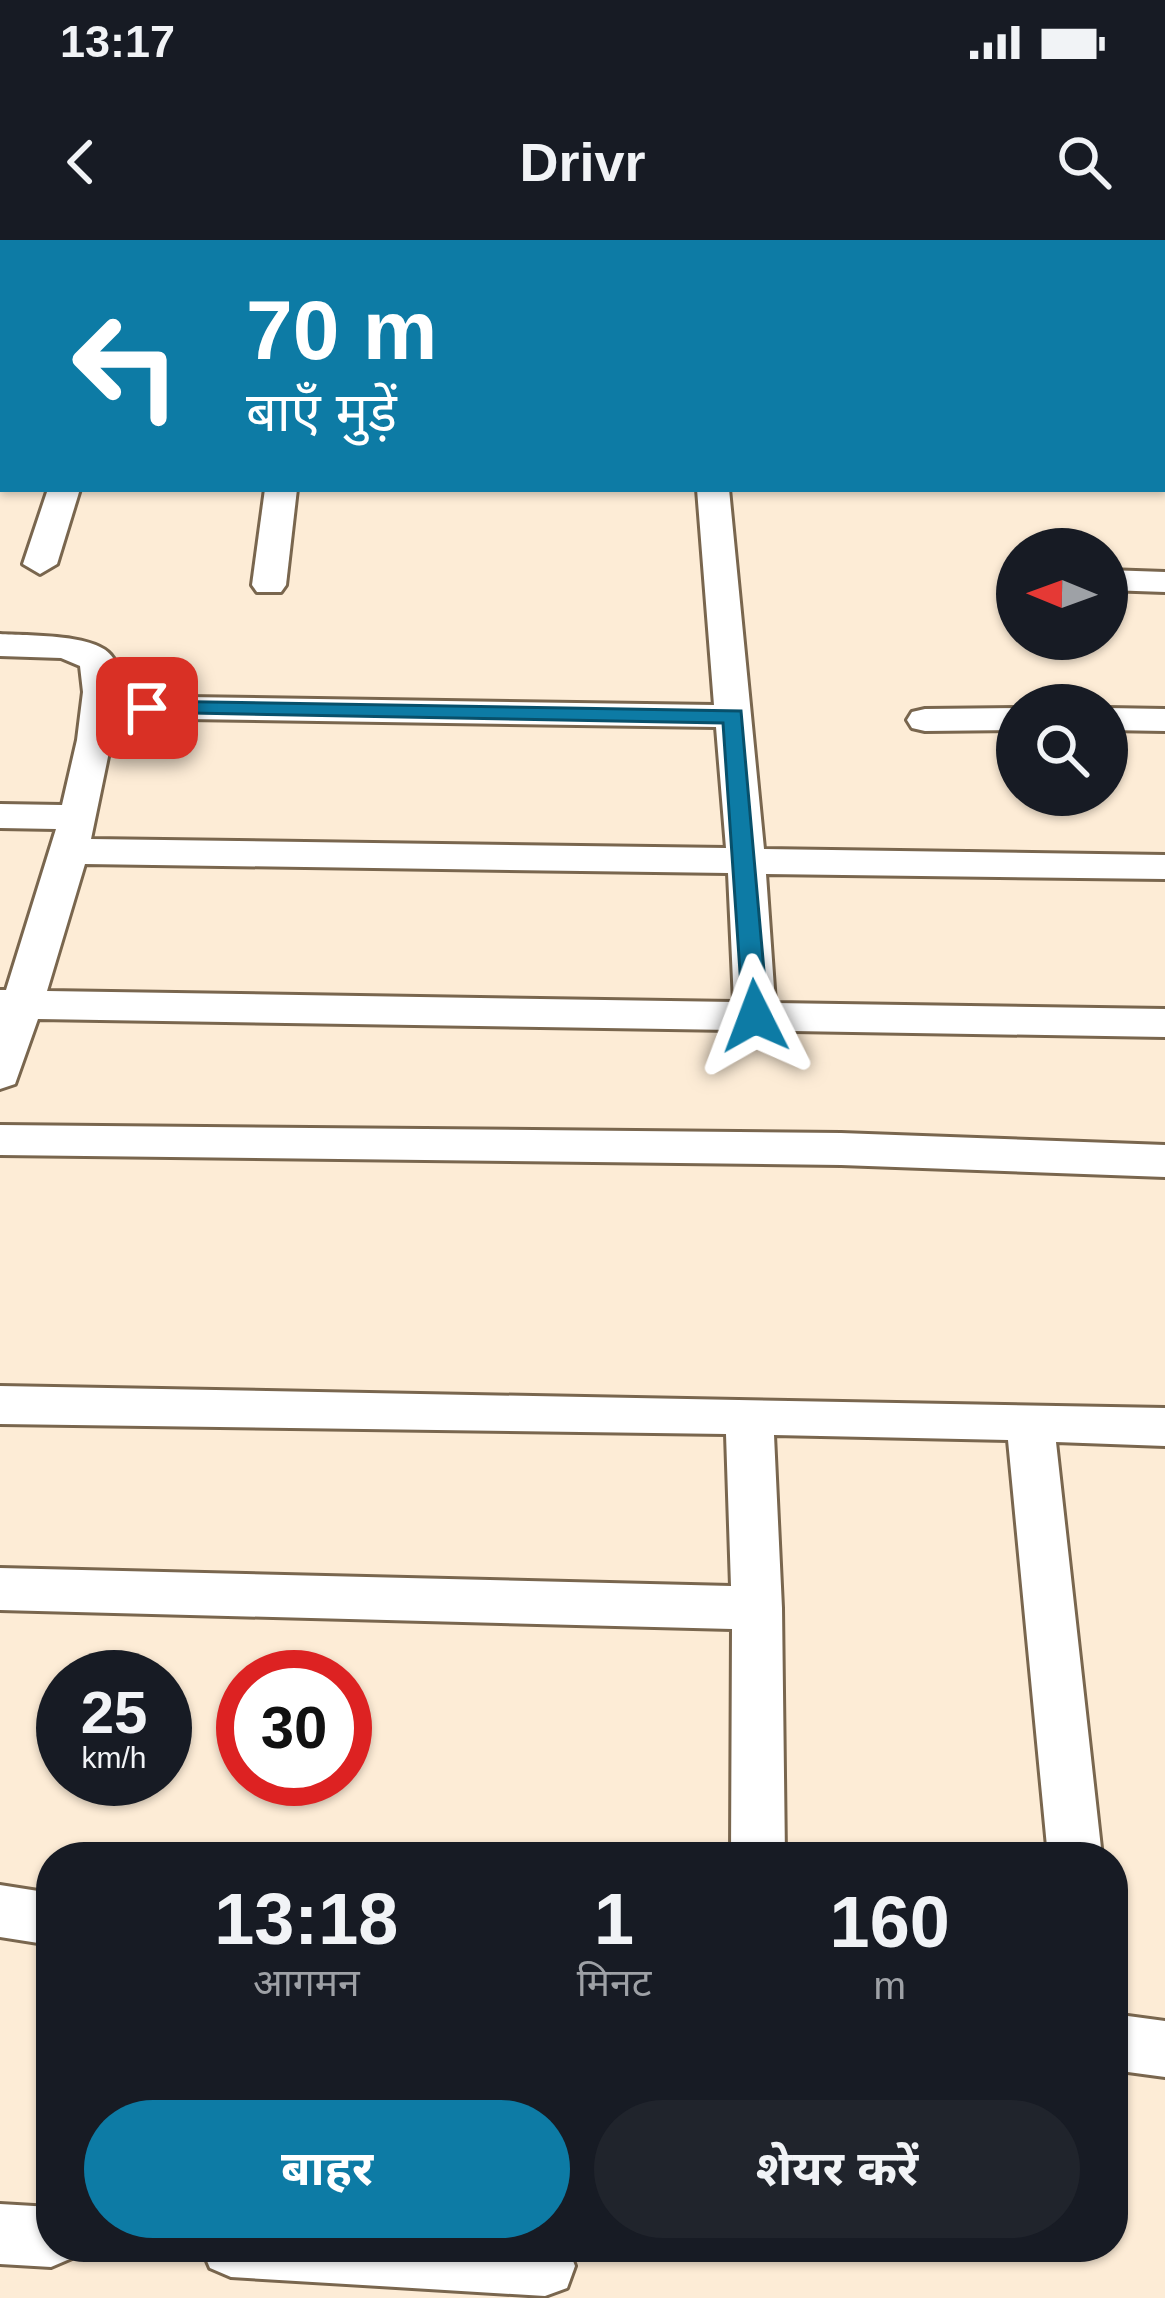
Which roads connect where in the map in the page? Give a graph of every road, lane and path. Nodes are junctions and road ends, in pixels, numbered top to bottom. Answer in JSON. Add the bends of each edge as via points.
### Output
{"nodes":[{"id":1,"x":63,"y":492,"type":"edge"},
{"id":2,"x":281,"y":492,"type":"edge"},
{"id":3,"x":713,"y":492,"type":"edge"},
{"id":4,"x":40,"y":564,"type":"dead end"},
{"id":5,"x":1128,"y":581,"type":"edge"},
{"id":6,"x":1165,"y":582,"type":"edge"},
{"id":7,"x":269,"y":585,"type":"dead end"},
{"id":8,"x":0,"y":645,"type":"edge"},
{"id":9,"x":102,"y":707,"type":"junction"},
{"id":10,"x":734,"y":716,"type":"junction"},
{"id":11,"x":996,"y":719,"type":"edge"},
{"id":12,"x":1128,"y":719,"type":"edge"},
{"id":13,"x":926,"y":720,"type":"dead end"},
{"id":14,"x":1165,"y":720,"type":"edge"},
{"id":15,"x":0,"y":816,"type":"edge"},
{"id":16,"x":72,"y":834,"type":"junction"},
{"id":17,"x":746,"y":858,"type":"junction"},
{"id":18,"x":1165,"y":867,"type":"edge"},
{"id":19,"x":10,"y":1005,"type":"edge"},
{"id":20,"x":755,"y":1016,"type":"junction"},
{"id":21,"x":1165,"y":1023,"type":"edge"},
{"id":22,"x":0,"y":1074,"type":"edge"},
{"id":23,"x":0,"y":1140,"type":"edge"},
{"id":24,"x":1165,"y":1161,"type":"edge"},
{"id":25,"x":0,"y":1405,"type":"edge"},
{"id":26,"x":749,"y":1417,"type":"junction"},
{"id":27,"x":1030,"y":1421,"type":"junction"},
{"id":28,"x":1165,"y":1427,"type":"edge"},
{"id":29,"x":0,"y":1589,"type":"edge"},
{"id":30,"x":757,"y":1608,"type":"junction"},
{"id":31,"x":758,"y":1842,"type":"edge"},
{"id":32,"x":1073,"y":1842,"type":"edge"},
{"id":33,"x":0,"y":1912,"type":"edge"},
{"id":34,"x":36,"y":1916,"type":"edge"},
{"id":35,"x":1128,"y":2044,"type":"edge"},
{"id":36,"x":1165,"y":2049,"type":"edge"},
{"id":37,"x":0,"y":2234,"type":"edge"},
{"id":38,"x":36,"y":2235,"type":"edge"},
{"id":39,"x":436,"y":2262,"type":"edge"},
{"id":40,"x":545,"y":2270,"type":"edge"}],
"edges":[{"from":1,"to":4,"type":"street"},
{"from":2,"to":7,"type":"street"},
{"from":3,"to":10,"type":"street"},
{"from":5,"to":6,"type":"street"},
{"from":8,"to":9,"type":"street","via":[[66,648],[97,659]]},
{"from":9,"to":10,"type":"street"},
{"from":9,"to":16,"type":"street"},
{"from":10,"to":17,"type":"street"},
{"from":11,"to":13,"type":"street"},
{"from":12,"to":14,"type":"street"},
{"from":15,"to":16,"type":"street"},
{"from":16,"to":17,"type":"street"},
{"from":16,"to":19,"type":"street"},
{"from":17,"to":18,"type":"street"},
{"from":17,"to":20,"type":"street"},
{"from":19,"to":20,"type":"street"},
{"from":19,"to":22,"type":"street"},
{"from":20,"to":21,"type":"street"},
{"from":23,"to":24,"type":"street","via":[[742,1147]]},
{"from":25,"to":26,"type":"street"},
{"from":26,"to":27,"type":"street"},
{"from":26,"to":30,"type":"street"},
{"from":27,"to":28,"type":"street"},
{"from":27,"to":32,"type":"street"},
{"from":29,"to":30,"type":"street"},
{"from":30,"to":31,"type":"street"},
{"from":33,"to":34,"type":"street"},
{"from":35,"to":36,"type":"street"},
{"from":37,"to":38,"type":"street"},
{"from":39,"to":40,"type":"street"}]}
